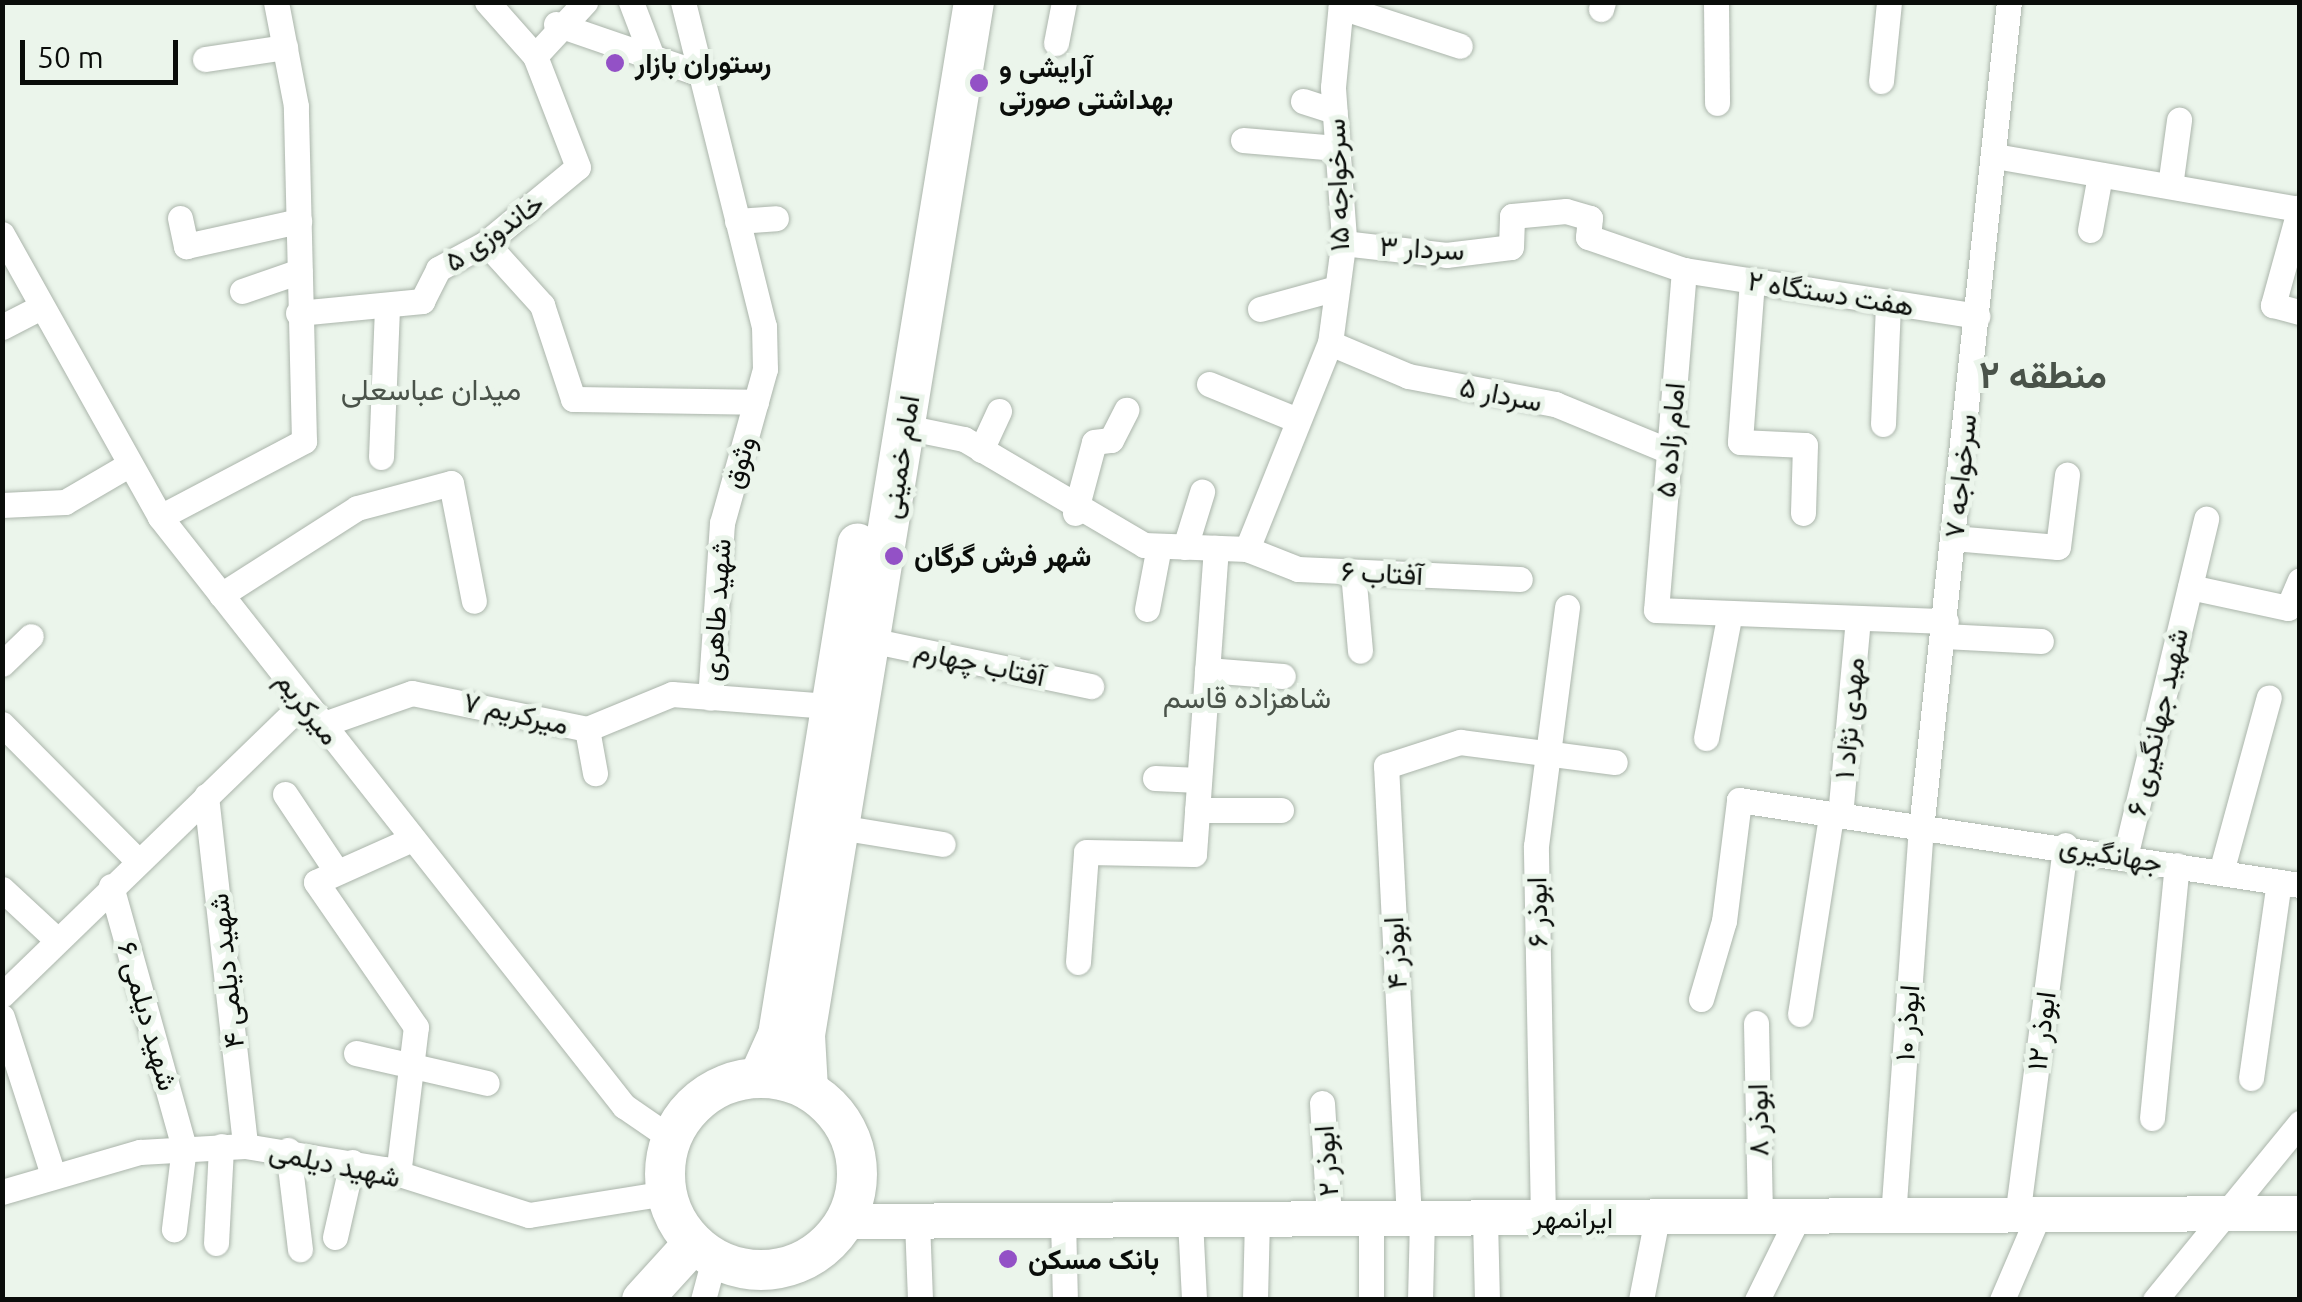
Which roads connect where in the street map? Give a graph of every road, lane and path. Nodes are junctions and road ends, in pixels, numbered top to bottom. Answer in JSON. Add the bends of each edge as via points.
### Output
{"nodes":[{"id":1,"x":276,"y":2,"type":"edge"},
{"id":2,"x":487,"y":2,"type":"edge"},
{"id":3,"x":585,"y":2,"type":"edge"},
{"id":4,"x":631,"y":2,"type":"edge"},
{"id":5,"x":683,"y":2,"type":"edge"},
{"id":6,"x":953,"y":2,"type":"edge"},
{"id":7,"x":974,"y":2,"type":"edge"},
{"id":8,"x":1064,"y":2,"type":"edge"},
{"id":9,"x":1716,"y":2,"type":"edge"},
{"id":10,"x":1889,"y":2,"type":"edge"},
{"id":11,"x":2009,"y":2,"type":"edge"},
{"id":12,"x":1341,"y":5,"type":"edge"},
{"id":13,"x":556,"y":24,"type":"junction"},
{"id":14,"x":1056,"y":42,"type":"dead end"},
{"id":15,"x":1460,"y":46,"type":"dead end"},
{"id":16,"x":285,"y":47,"type":"junction"},
{"id":17,"x":535,"y":56,"type":"junction"},
{"id":18,"x":652,"y":57,"type":"junction"},
{"id":19,"x":205,"y":59,"type":"dead end"},
{"id":20,"x":701,"y":74,"type":"junction"},
{"id":21,"x":1881,"y":81,"type":"dead end"},
{"id":22,"x":1303,"y":101,"type":"dead end"},
{"id":23,"x":1717,"y":102,"type":"dead end"},
{"id":24,"x":1334,"y":112,"type":"junction"},
{"id":25,"x":2180,"y":120,"type":"dead end"},
{"id":26,"x":1243,"y":140,"type":"dead end"},
{"id":27,"x":1337,"y":148,"type":"junction"},
{"id":28,"x":1995,"y":156,"type":"junction"},
{"id":29,"x":2100,"y":174,"type":"junction"},
{"id":30,"x":2170,"y":186,"type":"junction"},
{"id":31,"x":2299,"y":208,"type":"edge"},
{"id":32,"x":180,"y":218,"type":"dead end"},
{"id":33,"x":776,"y":218,"type":"dead end"},
{"id":34,"x":298,"y":221,"type":"junction"},
{"id":35,"x":737,"y":221,"type":"junction"},
{"id":36,"x":2090,"y":230,"type":"dead end"},
{"id":37,"x":2,"y":234,"type":"edge"},
{"id":38,"x":486,"y":243,"type":"junction"},
{"id":39,"x":1343,"y":244,"type":"junction"},
{"id":40,"x":1684,"y":270,"type":"junction"},
{"id":41,"x":300,"y":271,"type":"junction"},
{"id":42,"x":1752,"y":281,"type":"junction"},
{"id":43,"x":1337,"y":288,"type":"junction"},
{"id":44,"x":242,"y":291,"type":"dead end"},
{"id":45,"x":1888,"y":302,"type":"junction"},
{"id":46,"x":387,"y":304,"type":"junction"},
{"id":47,"x":40,"y":307,"type":"junction"},
{"id":48,"x":1260,"y":310,"type":"dead end"},
{"id":49,"x":2300,"y":312,"type":"edge"},
{"id":50,"x":298,"y":314,"type":"junction"},
{"id":51,"x":1977,"y":316,"type":"junction"},
{"id":52,"x":2,"y":327,"type":"edge"},
{"id":53,"x":1330,"y":344,"type":"junction"},
{"id":54,"x":1209,"y":384,"type":"dead end"},
{"id":55,"x":756,"y":402,"type":"junction"},
{"id":56,"x":1126,"y":410,"type":"dead end"},
{"id":57,"x":1000,"y":411,"type":"dead end"},
{"id":58,"x":1296,"y":420,"type":"junction"},
{"id":59,"x":1882,"y":424,"type":"dead end"},
{"id":60,"x":905,"y":427,"type":"junction"},
{"id":61,"x":981,"y":450,"type":"junction"},
{"id":62,"x":1669,"y":451,"type":"junction"},
{"id":63,"x":381,"y":456,"type":"dead end"},
{"id":64,"x":126,"y":468,"type":"junction"},
{"id":65,"x":2068,"y":475,"type":"dead end"},
{"id":66,"x":1202,"y":492,"type":"dead end"},
{"id":67,"x":2,"y":505,"type":"edge"},
{"id":68,"x":1075,"y":512,"type":"junction"},
{"id":69,"x":1803,"y":514,"type":"dead end"},
{"id":70,"x":160,"y":516,"type":"junction"},
{"id":71,"x":2206,"y":520,"type":"dead end"},
{"id":72,"x":722,"y":523,"type":"joint"},
{"id":73,"x":1952,"y":538,"type":"junction"},
{"id":74,"x":1172,"y":546,"type":"junction"},
{"id":75,"x":1216,"y":548,"type":"junction"},
{"id":76,"x":1247,"y":549,"type":"junction"},
{"id":77,"x":1353,"y":572,"type":"junction"},
{"id":78,"x":1520,"y":579,"type":"dead end"},
{"id":79,"x":2299,"y":584,"type":"edge"},
{"id":80,"x":2190,"y":587,"type":"junction"},
{"id":81,"x":220,"y":594,"type":"junction"},
{"id":82,"x":474,"y":602,"type":"dead end"},
{"id":83,"x":1567,"y":607,"type":"dead end"},
{"id":84,"x":1147,"y":609,"type":"dead end"},
{"id":85,"x":1728,"y":618,"type":"junction"},
{"id":86,"x":1858,"y":620,"type":"junction"},
{"id":87,"x":1945,"y":629,"type":"junction"},
{"id":88,"x":31,"y":636,"type":"dead end"},
{"id":89,"x":870,"y":640,"type":"junction"},
{"id":90,"x":2042,"y":641,"type":"dead end"},
{"id":91,"x":1360,"y":651,"type":"dead end"},
{"id":92,"x":2,"y":664,"type":"edge"},
{"id":93,"x":1207,"y":670,"type":"junction"},
{"id":94,"x":1283,"y":676,"type":"dead end"},
{"id":95,"x":1091,"y":686,"type":"dead end"},
{"id":96,"x":710,"y":698,"type":"junction"},
{"id":97,"x":2268,"y":698,"type":"dead end"},
{"id":98,"x":304,"y":703,"type":"junction"},
{"id":99,"x":829,"y":706,"type":"junction"},
{"id":100,"x":2,"y":724,"type":"edge"},
{"id":101,"x":321,"y":725,"type":"junction"},
{"id":102,"x":586,"y":729,"type":"junction"},
{"id":103,"x":1706,"y":738,"type":"dead end"},
{"id":104,"x":1548,"y":756,"type":"junction"},
{"id":105,"x":1615,"y":762,"type":"dead end"},
{"id":106,"x":595,"y":773,"type":"dead end"},
{"id":107,"x":1154,"y":778,"type":"dead end"},
{"id":108,"x":1199,"y":780,"type":"junction"},
{"id":109,"x":285,"y":794,"type":"dead end"},
{"id":110,"x":206,"y":796,"type":"junction"},
{"id":111,"x":1197,"y":810,"type":"junction"},
{"id":112,"x":1281,"y":810,"type":"dead end"},
{"id":113,"x":1835,"y":815,"type":"junction"},
{"id":114,"x":839,"y":827,"type":"junction"},
{"id":115,"x":1921,"y":830,"type":"junction"},
{"id":116,"x":412,"y":839,"type":"junction"},
{"id":117,"x":944,"y":844,"type":"dead end"},
{"id":118,"x":2065,"y":845,"type":"junction"},
{"id":119,"x":2125,"y":857,"type":"junction"},
{"id":120,"x":138,"y":860,"type":"junction"},
{"id":121,"x":2177,"y":866,"type":"junction"},
{"id":122,"x":2221,"y":872,"type":"junction"},
{"id":123,"x":326,"y":877,"type":"junction"},
{"id":124,"x":2289,"y":883,"type":"edge"},
{"id":125,"x":111,"y":886,"type":"junction"},
{"id":126,"x":2,"y":889,"type":"edge"},
{"id":127,"x":57,"y":940,"type":"junction"},
{"id":128,"x":1078,"y":962,"type":"dead end"},
{"id":129,"x":2,"y":995,"type":"edge"},
{"id":130,"x":1701,"y":999,"type":"dead end"},
{"id":131,"x":1800,"y":1014,"type":"dead end"},
{"id":132,"x":2,"y":1018,"type":"edge"},
{"id":133,"x":1756,"y":1023,"type":"dead end"},
{"id":134,"x":356,"y":1054,"type":"dead end"},
{"id":135,"x":412,"y":1065,"type":"junction"},
{"id":136,"x":759,"y":1077,"type":"junction"},
{"id":137,"x":2251,"y":1078,"type":"dead end"},
{"id":138,"x":486,"y":1082,"type":"dead end"},
{"id":139,"x":808,"y":1089,"type":"junction"},
{"id":140,"x":1322,"y":1104,"type":"dead end"},
{"id":141,"x":2152,"y":1118,"type":"dead end"},
{"id":142,"x":2300,"y":1123,"type":"edge"},
{"id":143,"x":672,"y":1138,"type":"junction"},
{"id":144,"x":233,"y":1146,"type":"junction"},
{"id":145,"x":184,"y":1147,"type":"junction"},
{"id":146,"x":288,"y":1150,"type":"junction"},
{"id":147,"x":352,"y":1162,"type":"junction"},
{"id":148,"x":53,"y":1175,"type":"junction"},
{"id":149,"x":398,"y":1175,"type":"junction"},
{"id":150,"x":2,"y":1192,"type":"edge"},
{"id":151,"x":666,"y":1193,"type":"junction"},
{"id":152,"x":2300,"y":1213,"type":"edge"},
{"id":153,"x":2027,"y":1216,"type":"junction"},
{"id":154,"x":2224,"y":1216,"type":"junction"},
{"id":155,"x":1893,"y":1217,"type":"junction"},
{"id":156,"x":1485,"y":1218,"type":"junction"},
{"id":157,"x":1543,"y":1218,"type":"junction"},
{"id":158,"x":1658,"y":1218,"type":"junction"},
{"id":159,"x":1760,"y":1218,"type":"junction"},
{"id":160,"x":1798,"y":1218,"type":"junction"},
{"id":161,"x":1329,"y":1219,"type":"junction"},
{"id":162,"x":1371,"y":1219,"type":"junction"},
{"id":163,"x":1416,"y":1219,"type":"junction"},
{"id":164,"x":1063,"y":1220,"type":"junction"},
{"id":165,"x":1190,"y":1220,"type":"junction"},
{"id":166,"x":1257,"y":1220,"type":"junction"},
{"id":167,"x":846,"y":1221,"type":"junction"},
{"id":168,"x":917,"y":1221,"type":"junction"},
{"id":169,"x":174,"y":1228,"type":"dead end"},
{"id":170,"x":336,"y":1237,"type":"dead end"},
{"id":171,"x":216,"y":1243,"type":"dead end"},
{"id":172,"x":300,"y":1250,"type":"dead end"},
{"id":173,"x":704,"y":1252,"type":"junction"},
{"id":174,"x":642,"y":1300,"type":"edge"},
{"id":175,"x":703,"y":1300,"type":"edge"},
{"id":176,"x":920,"y":1300,"type":"edge"},
{"id":177,"x":1065,"y":1300,"type":"edge"},
{"id":178,"x":1194,"y":1300,"type":"edge"},
{"id":179,"x":1255,"y":1300,"type":"edge"},
{"id":180,"x":1371,"y":1300,"type":"edge"},
{"id":181,"x":1420,"y":1300,"type":"edge"},
{"id":182,"x":1487,"y":1300,"type":"edge"},
{"id":183,"x":1641,"y":1300,"type":"edge"},
{"id":184,"x":1757,"y":1300,"type":"edge"},
{"id":185,"x":2002,"y":1300,"type":"edge"},
{"id":186,"x":2155,"y":1300,"type":"edge"}],
"edges":[{"from":1,"to":16,"type":"street"},
{"from":2,"to":17,"type":"street"},
{"from":3,"to":13,"type":"street"},
{"from":4,"to":18,"type":"street"},
{"from":5,"to":20,"type":"street","name":"وثوق"},
{"from":6,"to":99,"type":"main road","name":"امام خمینی"},
{"from":7,"to":60,"type":"main road","name":"امام خمینی"},
{"from":8,"to":14,"type":"street"},
{"from":9,"to":23,"type":"street"},
{"from":10,"to":21,"type":"street"},
{"from":11,"to":28,"type":"street","name":"سرخواجه ۷"},
{"from":12,"to":15,"type":"street"},
{"from":12,"to":24,"type":"street","name":"سرخواجه ۱۵"},
{"from":13,"to":17,"type":"street"},
{"from":13,"to":18,"type":"street"},
{"from":16,"to":19,"type":"street"},
{"from":16,"to":34,"type":"street"},
{"from":17,"to":38,"type":"street","name":"خاندوزی ۵","via":[[578,168]]},
{"from":18,"to":20,"type":"street"},
{"from":20,"to":35,"type":"street","name":"وثوق"},
{"from":22,"to":24,"type":"street"},
{"from":24,"to":27,"type":"street","name":"سرخواجه ۱۵"},
{"from":25,"to":30,"type":"street"},
{"from":26,"to":27,"type":"street"},
{"from":27,"to":39,"type":"street","name":"سرخواجه ۱۵"},
{"from":28,"to":29,"type":"street"},
{"from":28,"to":51,"type":"street","name":"سرخواجه ۷"},
{"from":29,"to":30,"type":"street"},
{"from":29,"to":36,"type":"street"},
{"from":30,"to":31,"type":"street"},
{"from":31,"to":49,"type":"street","via":[[2273,305]]},
{"from":32,"to":34,"type":"street","via":[[186,246]]},
{"from":33,"to":35,"type":"street"},
{"from":34,"to":41,"type":"street"},
{"from":35,"to":55,"type":"street","name":"وثوق","via":[[757,298],[765,370]]},
{"from":37,"to":47,"type":"street","name":"میرکریم"},
{"from":38,"to":46,"type":"street","name":"خاندوزی ۵","via":[[438,269],[422,300]]},
{"from":38,"to":55,"type":"street","via":[[542,305],[573,398]]},
{"from":39,"to":40,"type":"street","name":"۳ سردار","via":[[1446,255],[1510,247],[1512,216],[1566,211],[1590,218],[1588,237]]},
{"from":39,"to":43,"type":"street","name":"سرخواجه ۱۵"},
{"from":40,"to":42,"type":"street","name":"هفت دستگاه ۲"},
{"from":40,"to":62,"type":"street","name":"۵ امام زاده"},
{"from":41,"to":44,"type":"street"},
{"from":41,"to":50,"type":"street"},
{"from":42,"to":45,"type":"street","name":"هفت دستگاه ۲"},
{"from":42,"to":69,"type":"street","via":[[1740,442],[1805,444]]},
{"from":43,"to":48,"type":"street"},
{"from":43,"to":53,"type":"street","name":"سرخواجه ۱۵"},
{"from":45,"to":51,"type":"street","name":"هفت دستگاه ۲"},
{"from":45,"to":59,"type":"street"},
{"from":46,"to":50,"type":"street","name":"خاندوزی ۵"},
{"from":46,"to":63,"type":"street"},
{"from":47,"to":52,"type":"street"},
{"from":47,"to":64,"type":"street","name":"میرکریم"},
{"from":50,"to":70,"type":"street","via":[[304,441]]},
{"from":51,"to":73,"type":"street","name":"سرخواجه ۷"},
{"from":53,"to":58,"type":"street","name":"سرخواجه ۱۵"},
{"from":53,"to":62,"type":"street","name":"۵ سردار","via":[[1408,376],[1555,404]]},
{"from":54,"to":58,"type":"street"},
{"from":55,"to":72,"type":"street","name":"وثوق"},
{"from":56,"to":68,"type":"street","via":[[1111,440],[1094,442]]},
{"from":57,"to":61,"type":"street"},
{"from":58,"to":76,"type":"street","name":"سرخواجه ۱۵"},
{"from":60,"to":61,"type":"street"},
{"from":60,"to":89,"type":"main road","name":"امام خمینی"},
{"from":61,"to":68,"type":"street"},
{"from":62,"to":85,"type":"street","name":"۵ امام زاده","via":[[1656,610]]},
{"from":64,"to":67,"type":"street","via":[[64,502]]},
{"from":64,"to":70,"type":"street","name":"میرکریم"},
{"from":65,"to":73,"type":"street","via":[[2058,547]]},
{"from":66,"to":74,"type":"street"},
{"from":68,"to":74,"type":"street"},
{"from":70,"to":81,"type":"street","name":"میرکریم"},
{"from":71,"to":80,"type":"street","name":"۶ شهید جهانگیری"},
{"from":72,"to":96,"type":"street","name":"شهید طاهری"},
{"from":73,"to":87,"type":"street","name":"سرخواجه ۷"},
{"from":74,"to":75,"type":"street"},
{"from":74,"to":84,"type":"street"},
{"from":75,"to":76,"type":"street"},
{"from":75,"to":93,"type":"street"},
{"from":76,"to":77,"type":"street","name":"آفتاب ۶","via":[[1298,569]]},
{"from":77,"to":78,"type":"street","name":"آفتاب ۶"},
{"from":77,"to":91,"type":"street"},
{"from":79,"to":80,"type":"street","via":[[2288,608]]},
{"from":80,"to":119,"type":"street","name":"۶ شهید جهانگیری"},
{"from":81,"to":82,"type":"street","via":[[357,508],[451,482]]},
{"from":81,"to":98,"type":"street","name":"میرکریم"},
{"from":83,"to":104,"type":"street","name":"ابوذر ۶"},
{"from":85,"to":86,"type":"street"},
{"from":85,"to":103,"type":"street"},
{"from":86,"to":87,"type":"street"},
{"from":86,"to":113,"type":"street","name":"۱ مهدی نژاد"},
{"from":87,"to":90,"type":"street"},
{"from":87,"to":115,"type":"street","name":"سرخواجه ۷"},
{"from":88,"to":92,"type":"street"},
{"from":89,"to":95,"type":"street","name":"آفتاب چهارم"},
{"from":89,"to":114,"type":"main road","name":"امام خمینی"},
{"from":93,"to":94,"type":"street"},
{"from":93,"to":108,"type":"street"},
{"from":96,"to":99,"type":"street","name":"۷ میرکریم"},
{"from":96,"to":102,"type":"street","name":"۷ میرکریم","via":[[672,694]]},
{"from":97,"to":122,"type":"street"},
{"from":98,"to":101,"type":"street","name":"میرکریم"},
{"from":98,"to":110,"type":"street"},
{"from":99,"to":136,"type":"main road","name":"امام خمینی","via":[[778,1035]]},
{"from":100,"to":120,"type":"street"},
{"from":101,"to":102,"type":"street","name":"۷ میرکریم","via":[[412,693]]},
{"from":101,"to":116,"type":"street","name":"میرکریم"},
{"from":102,"to":106,"type":"street"},
{"from":104,"to":105,"type":"street"},
{"from":104,"to":157,"type":"street","name":"ابوذر ۶","via":[[1536,846]]},
{"from":104,"to":163,"type":"street","name":"ابوذر ۴","via":[[1460,742],[1386,766]]},
{"from":107,"to":108,"type":"street"},
{"from":108,"to":111,"type":"street"},
{"from":109,"to":123,"type":"street"},
{"from":110,"to":120,"type":"street"},
{"from":110,"to":144,"type":"street","name":"۴ شهید دیلمی"},
{"from":111,"to":112,"type":"street"},
{"from":111,"to":128,"type":"street","via":[[1194,854],[1086,852]]},
{"from":113,"to":115,"type":"street","name":"جهانگیری"},
{"from":113,"to":130,"type":"street","name":"جهانگیری","via":[[1739,800],[1724,921]]},
{"from":113,"to":131,"type":"street","name":"۱ مهدی نژاد"},
{"from":114,"to":117,"type":"street"},
{"from":114,"to":139,"type":"main road","name":"امام خمینی","via":[[805,1034]]},
{"from":115,"to":118,"type":"street","name":"جهانگیری"},
{"from":115,"to":155,"type":"street","name":"ابوذر ۱۰"},
{"from":116,"to":123,"type":"street"},
{"from":116,"to":143,"type":"street","name":"میرکریم","via":[[624,1106]]},
{"from":118,"to":119,"type":"street","name":"جهانگیری"},
{"from":118,"to":153,"type":"street","name":"ابوذر ۱۲"},
{"from":119,"to":121,"type":"street","name":"جهانگیری"},
{"from":120,"to":125,"type":"street"},
{"from":121,"to":122,"type":"street","name":"جهانگیری"},
{"from":121,"to":141,"type":"street"},
{"from":122,"to":124,"type":"street","name":"جهانگیری"},
{"from":123,"to":135,"type":"street","via":[[416,1027]]},
{"from":124,"to":137,"type":"street"},
{"from":125,"to":127,"type":"street"},
{"from":125,"to":145,"type":"street","name":"۶ شهید دیلمی"},
{"from":126,"to":127,"type":"street"},
{"from":127,"to":129,"type":"street"},
{"from":132,"to":148,"type":"street"},
{"from":133,"to":159,"type":"street","name":"۸ ابوذر"},
{"from":134,"to":135,"type":"street"},
{"from":135,"to":138,"type":"street"},
{"from":135,"to":149,"type":"street"},
{"from":136,"to":139,"type":"main road"},
{"from":136,"to":143,"type":"main road","via":[[711,1091]]},
{"from":139,"to":167,"type":"main road","via":[[854,1147]]},
{"from":140,"to":161,"type":"street","name":"۲ ابوذر"},
{"from":142,"to":154,"type":"street"},
{"from":143,"to":151,"type":"main road"},
{"from":144,"to":145,"type":"street","name":"شهید دیلمی"},
{"from":144,"to":146,"type":"street","name":"شهید دیلمی"},
{"from":144,"to":171,"type":"street","name":"۴ شهید دیلمی"},
{"from":145,"to":148,"type":"street","name":"شهید دیلمی"},
{"from":145,"to":169,"type":"street"},
{"from":146,"to":147,"type":"street","name":"شهید دیلمی"},
{"from":146,"to":172,"type":"street"},
{"from":147,"to":149,"type":"street","name":"شهید دیلمی"},
{"from":147,"to":170,"type":"street"},
{"from":148,"to":150,"type":"street","name":"شهید دیلمی"},
{"from":149,"to":151,"type":"street","name":"شهید دیلمی","via":[[529,1215]]},
{"from":151,"to":173,"type":"main road"},
{"from":152,"to":154,"type":"main road","name":"ایرانمهر"},
{"from":153,"to":154,"type":"main road","name":"ایرانمهر"},
{"from":153,"to":155,"type":"main road","name":"ایرانمهر"},
{"from":153,"to":185,"type":"street","name":"ابوذر ۱۲"},
{"from":154,"to":186,"type":"street"},
{"from":155,"to":160,"type":"main road","name":"ایرانمهر"},
{"from":156,"to":157,"type":"main road","name":"ایرانمهر"},
{"from":156,"to":163,"type":"main road","name":"ایرانمهر"},
{"from":156,"to":182,"type":"street"},
{"from":157,"to":158,"type":"main road","name":"ایرانمهر"},
{"from":158,"to":159,"type":"main road","name":"ایرانمهر"},
{"from":158,"to":183,"type":"street"},
{"from":159,"to":160,"type":"main road","name":"ایرانمهر"},
{"from":160,"to":184,"type":"street"},
{"from":161,"to":162,"type":"main road","name":"ایرانمهر"},
{"from":161,"to":166,"type":"main road","name":"ایرانمهر"},
{"from":162,"to":163,"type":"main road","name":"ایرانمهر"},
{"from":162,"to":180,"type":"street"},
{"from":163,"to":181,"type":"street"},
{"from":164,"to":165,"type":"main road","name":"ایرانمهر"},
{"from":164,"to":168,"type":"main road","name":"ایرانمهر"},
{"from":164,"to":177,"type":"street"},
{"from":165,"to":166,"type":"main road","name":"ایرانمهر"},
{"from":165,"to":178,"type":"street"},
{"from":166,"to":179,"type":"street"},
{"from":167,"to":168,"type":"main road","name":"ایرانمهر"},
{"from":167,"to":173,"type":"main road","via":[[787,1268]]},
{"from":168,"to":176,"type":"street"},
{"from":173,"to":174,"type":"main road"},
{"from":173,"to":175,"type":"street"}]}
